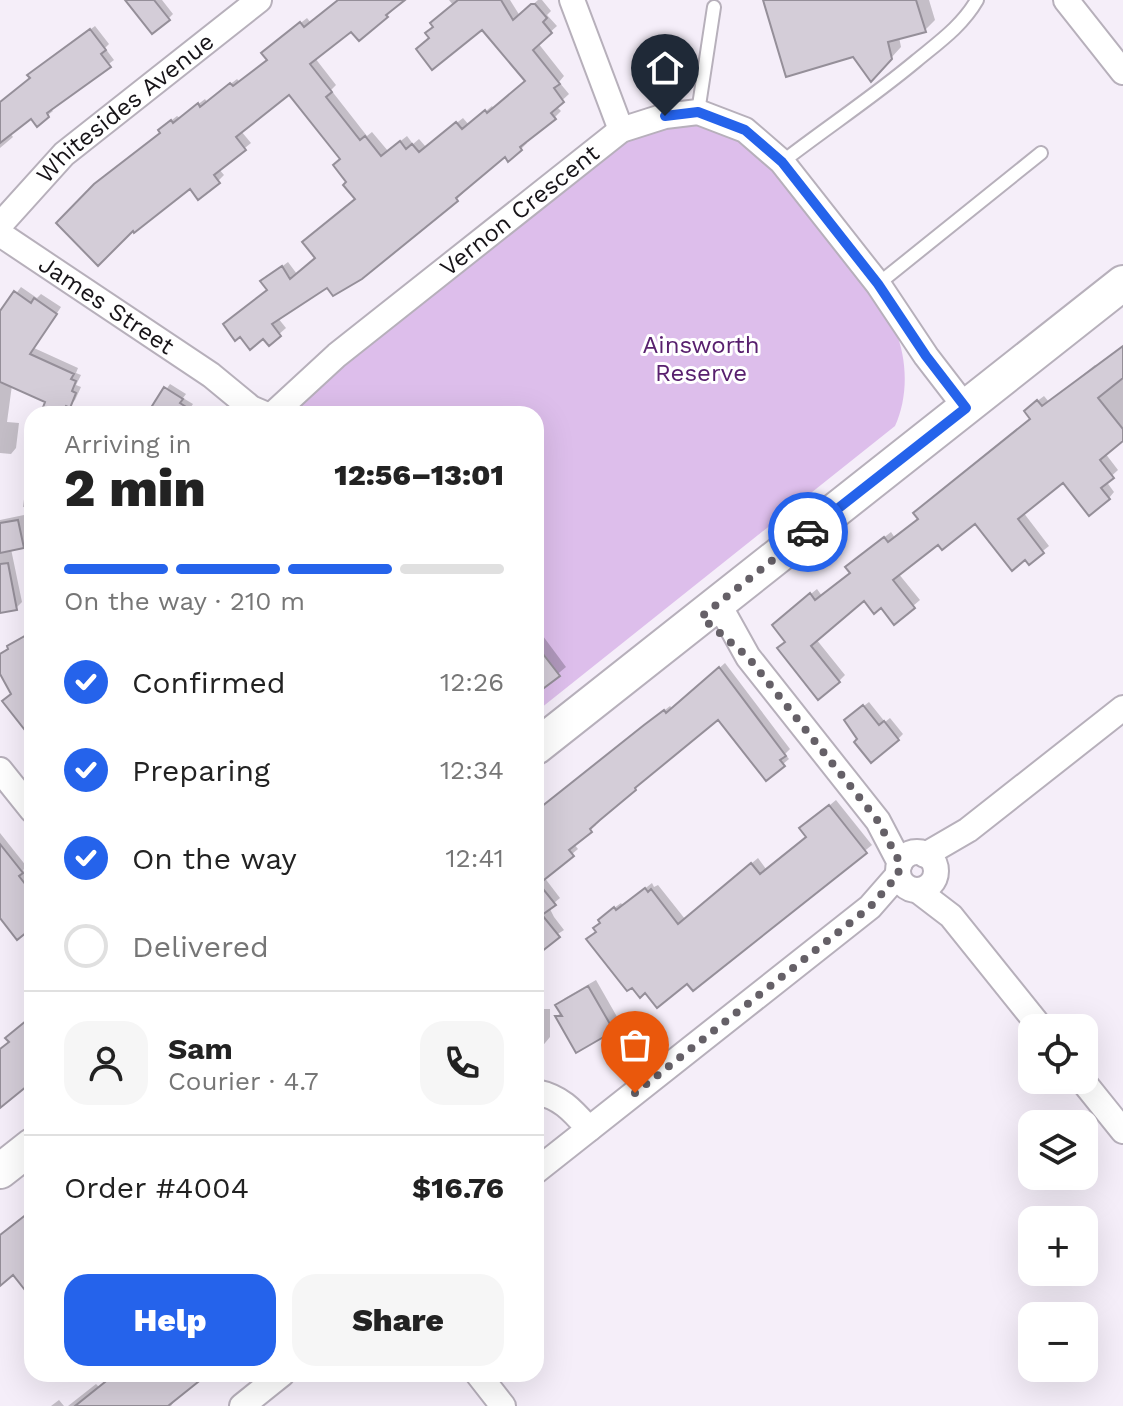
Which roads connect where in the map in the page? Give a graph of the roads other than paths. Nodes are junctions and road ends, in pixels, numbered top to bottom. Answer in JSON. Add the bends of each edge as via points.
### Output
{"nodes":[{"id":1,"x":572,"y":0,"type":"edge"},
{"id":2,"x":1066,"y":0,"type":"edge"},
{"id":3,"x":975,"y":1,"type":"edge"},
{"id":4,"x":243,"y":5,"type":"edge"},
{"id":5,"x":714,"y":7,"type":"dead end"},
{"id":6,"x":1123,"y":72,"type":"edge"},
{"id":7,"x":698,"y":112,"type":"junction"},
{"id":8,"x":621,"y":130,"type":"junction"},
{"id":9,"x":1041,"y":153,"type":"dead end"},
{"id":10,"x":782,"y":162,"type":"junction"},
{"id":11,"x":0,"y":225,"type":"edge"},
{"id":12,"x":0,"y":234,"type":"edge"},
{"id":13,"x":1123,"y":283,"type":"edge"},
{"id":14,"x":878,"y":284,"type":"junction"},
{"id":15,"x":251,"y":406,"type":"edge"},
{"id":16,"x":272,"y":406,"type":"edge"},
{"id":17,"x":966,"y":408,"type":"junction"},
{"id":18,"x":710,"y":610,"type":"junction"},
{"id":19,"x":1123,"y":708,"type":"edge"},
{"id":20,"x":544,"y":741,"type":"edge"},
{"id":21,"x":0,"y":770,"type":"edge"},
{"id":22,"x":24,"y":800,"type":"edge"},
{"id":23,"x":917,"y":871,"type":"junction"},
{"id":24,"x":1030,"y":1014,"type":"edge"},
{"id":25,"x":1095,"y":1094,"type":"edge"},
{"id":26,"x":544,"y":1098,"type":"edge"},
{"id":27,"x":1120,"y":1122,"type":"edge"},
{"id":28,"x":582,"y":1134,"type":"junction"},
{"id":29,"x":24,"y":1152,"type":"edge"},
{"id":30,"x":544,"y":1165,"type":"edge"},
{"id":31,"x":0,"y":1171,"type":"edge"},
{"id":32,"x":272,"y":1382,"type":"edge"},
{"id":33,"x":484,"y":1382,"type":"edge"},
{"id":34,"x":242,"y":1406,"type":"edge"},
{"id":35,"x":503,"y":1406,"type":"edge"}],
"edges":[{"from":1,"to":8,"type":"street"},
{"from":2,"to":6,"type":"street"},
{"from":3,"to":10,"type":"lane","via":[[939,43]]},
{"from":4,"to":11,"type":"street","name":"Whitesides Avenue","via":[[64,154]]},
{"from":5,"to":7,"type":"lane"},
{"from":7,"to":8,"type":"street","name":"Vernon Crescent"},
{"from":7,"to":10,"type":"street","name":"Vernon Crescent","via":[[745,130]]},
{"from":8,"to":16,"type":"street","name":"Vernon Crescent"},
{"from":9,"to":14,"type":"lane"},
{"from":10,"to":14,"type":"street","name":"Vernon Crescent"},
{"from":12,"to":15,"type":"street","name":"James Street"},
{"from":13,"to":17,"type":"street"},
{"from":14,"to":17,"type":"street","name":"Vernon Crescent"},
{"from":17,"to":18,"type":"street"},
{"from":18,"to":20,"type":"street"},
{"from":18,"to":23,"type":"street"},
{"from":19,"to":23,"type":"street"},
{"from":21,"to":22,"type":"street"},
{"from":23,"to":24,"type":"street"},
{"from":23,"to":28,"type":"street"},
{"from":25,"to":27,"type":"street"},
{"from":26,"to":28,"type":"street"},
{"from":28,"to":30,"type":"street"},
{"from":29,"to":31,"type":"street"},
{"from":32,"to":34,"type":"street"},
{"from":33,"to":35,"type":"street"}]}
